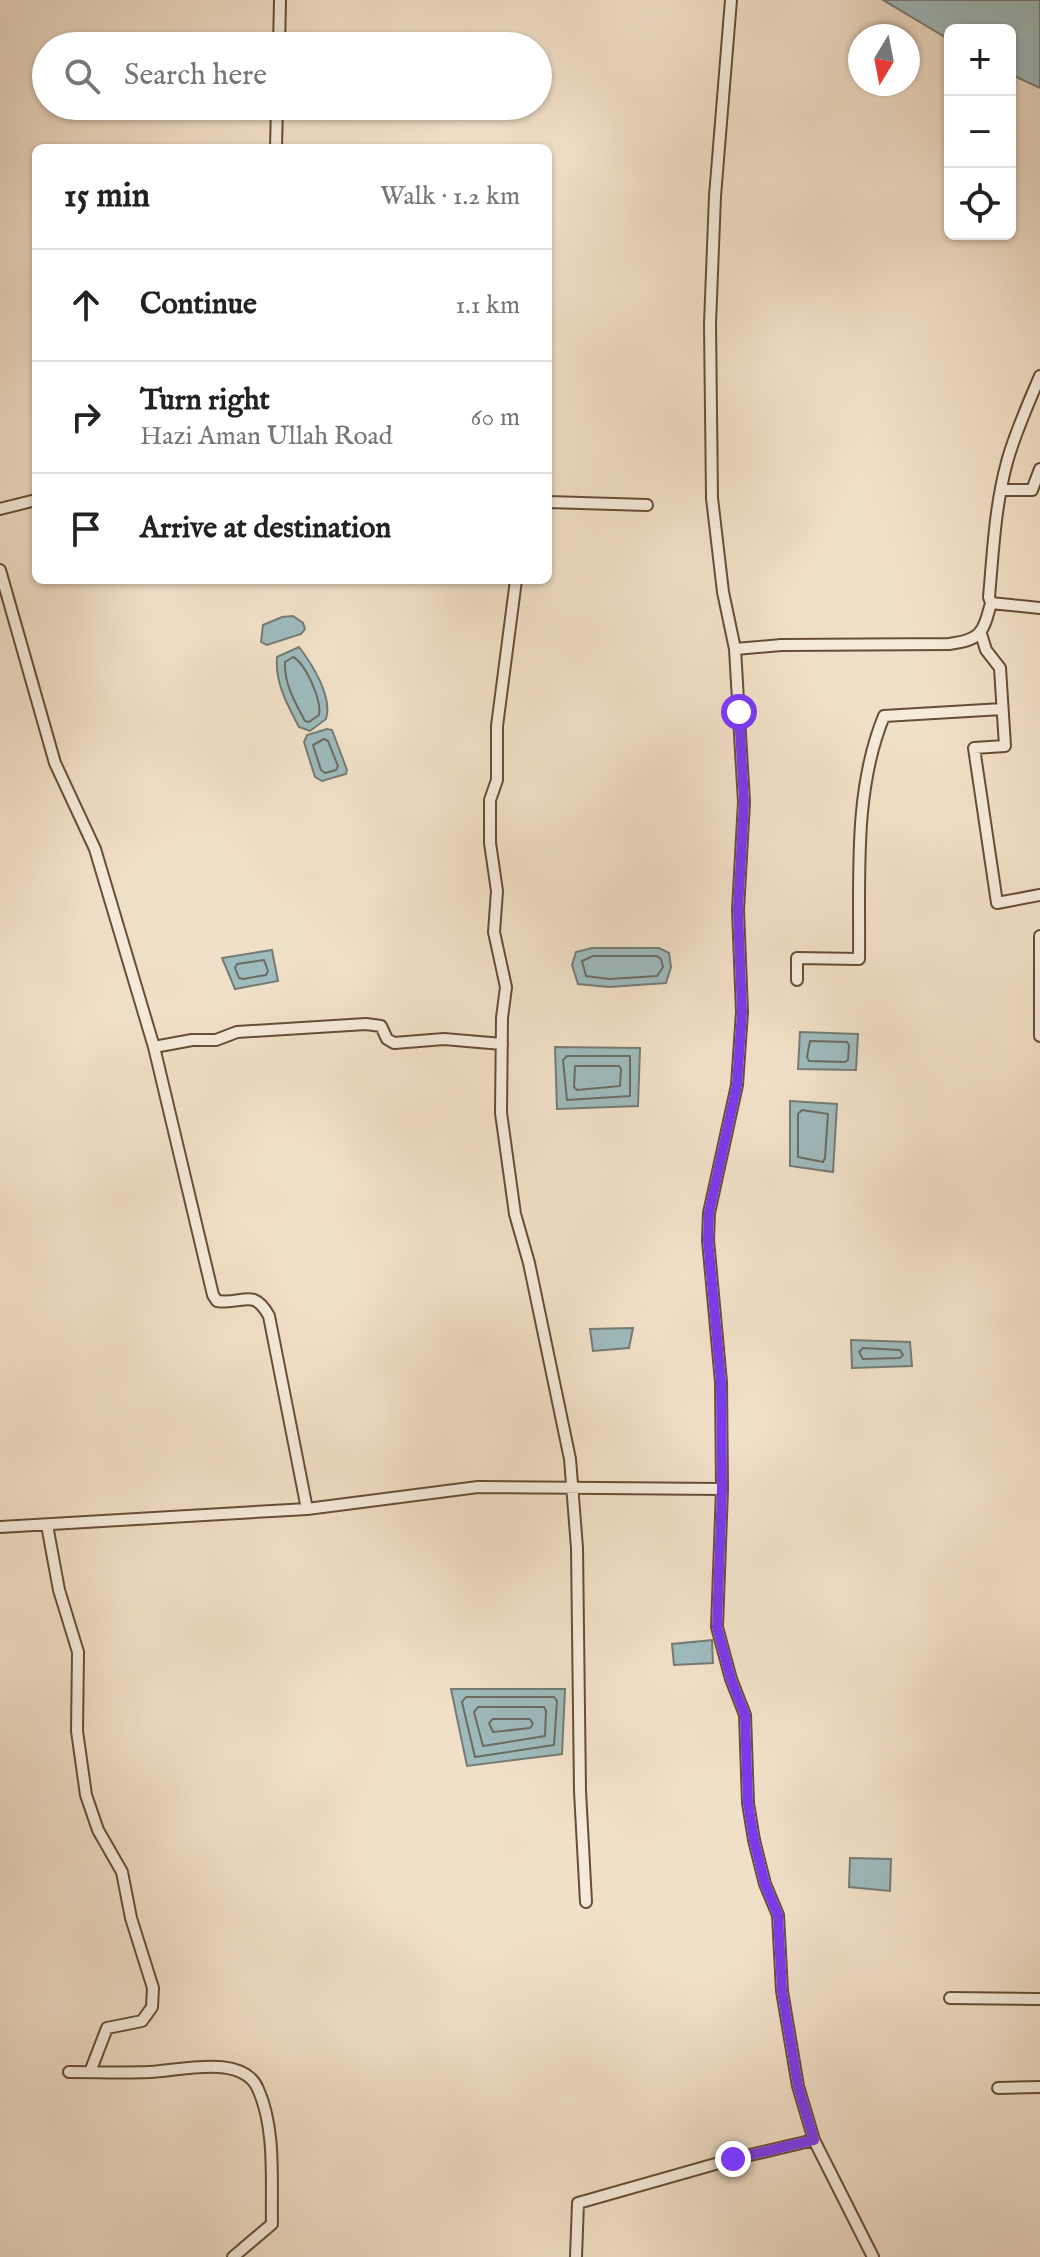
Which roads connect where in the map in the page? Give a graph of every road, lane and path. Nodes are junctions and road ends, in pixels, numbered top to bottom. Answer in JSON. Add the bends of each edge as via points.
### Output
{"nodes":[{"id":1,"x":280,"y":0,"type":"edge"},
{"id":2,"x":731,"y":0,"type":"edge"},
{"id":3,"x":279,"y":32,"type":"edge"},
{"id":4,"x":277,"y":120,"type":"edge"},
{"id":5,"x":276,"y":144,"type":"edge"},
{"id":6,"x":1040,"y":376,"type":"edge"},
{"id":7,"x":1040,"y":469,"type":"edge"},
{"id":8,"x":1002,"y":490,"type":"junction"},
{"id":9,"x":32,"y":501,"type":"edge"},
{"id":10,"x":552,"y":502,"type":"edge"},
{"id":11,"x":647,"y":505,"type":"dead end"},
{"id":12,"x":0,"y":509,"type":"edge"},
{"id":13,"x":0,"y":570,"type":"edge"},
{"id":14,"x":515,"y":584,"type":"edge"},
{"id":15,"x":991,"y":603,"type":"junction"},
{"id":16,"x":1040,"y":608,"type":"edge"},
{"id":17,"x":981,"y":634,"type":"junction"},
{"id":18,"x":735,"y":649,"type":"junction"},
{"id":19,"x":1002,"y":709,"type":"junction"},
{"id":20,"x":1040,"y":895,"type":"edge"},
{"id":21,"x":1040,"y":936,"type":"edge"},
{"id":22,"x":797,"y":980,"type":"dead end"},
{"id":23,"x":1040,"y":1036,"type":"edge"},
{"id":24,"x":502,"y":1044,"type":"junction"},
{"id":25,"x":154,"y":1047,"type":"junction"},
{"id":26,"x":722,"y":1489,"type":"junction"},
{"id":27,"x":307,"y":1509,"type":"junction"},
{"id":28,"x":47,"y":1525,"type":"junction"},
{"id":29,"x":0,"y":1527,"type":"edge"},
{"id":30,"x":586,"y":1902,"type":"dead end"},
{"id":31,"x":950,"y":1998,"type":"dead end"},
{"id":32,"x":1040,"y":1999,"type":"edge"},
{"id":33,"x":69,"y":2072,"type":"dead end"},
{"id":34,"x":90,"y":2072,"type":"junction"},
{"id":35,"x":1040,"y":2087,"type":"edge"},
{"id":36,"x":998,"y":2088,"type":"dead end"},
{"id":37,"x":814,"y":2140,"type":"junction"},
{"id":38,"x":233,"y":2257,"type":"edge"},
{"id":39,"x":576,"y":2257,"type":"edge"},
{"id":40,"x":873,"y":2257,"type":"edge"}],
"edges":[{"from":1,"to":3,"type":"street"},
{"from":2,"to":18,"type":"street","via":[[710,324],[712,498]]},
{"from":4,"to":5,"type":"street"},
{"from":6,"to":8,"type":"street","via":[[1011,450]]},
{"from":7,"to":8,"type":"street","via":[[1032,490]]},
{"from":8,"to":15,"type":"street"},
{"from":9,"to":12,"type":"street"},
{"from":10,"to":11,"type":"street"},
{"from":13,"to":25,"type":"street","via":[[55,763],[95,849]]},
{"from":14,"to":24,"type":"street","via":[[497,726],[497,780],[490,800],[497,891],[494,932],[506,987]]},
{"from":15,"to":16,"type":"street"},
{"from":15,"to":17,"type":"street"},
{"from":17,"to":18,"type":"street","via":[[949,644]]},
{"from":17,"to":19,"type":"street","via":[[1000,668]]},
{"from":18,"to":26,"type":"street","via":[[744,802],[738,910],[742,1012],[737,1085],[709,1227],[721,1382]]},
{"from":19,"to":20,"type":"street","via":[[1005,746],[974,748],[997,903]]},
{"from":19,"to":22,"type":"street","via":[[884,716],[871,747],[862,810],[859,959],[797,958]]},
{"from":21,"to":23,"type":"street"},
{"from":24,"to":25,"type":"street","via":[[444,1039],[394,1043],[378,1024],[366,1024],[237,1032],[216,1040]]},
{"from":24,"to":30,"type":"street","via":[[501,1113],[515,1214],[570,1459]]},
{"from":25,"to":27,"type":"street","via":[[213,1295],[225,1302],[254,1298],[269,1316]]},
{"from":26,"to":27,"type":"street","via":[[478,1487]]},
{"from":26,"to":37,"type":"street","via":[[717,1627],[745,1715],[754,1840],[778,1915],[782,1991],[798,2086]]},
{"from":27,"to":28,"type":"street"},
{"from":28,"to":29,"type":"street"},
{"from":28,"to":34,"type":"street","via":[[78,1652],[77,1731],[86,1795],[122,1872],[153,1988],[152,2007],[142,2021],[107,2028]]},
{"from":31,"to":32,"type":"street"},
{"from":33,"to":34,"type":"street"},
{"from":34,"to":38,"type":"street","via":[[233,2069],[258,2086],[269,2144],[272,2224]]},
{"from":35,"to":36,"type":"street"},
{"from":37,"to":39,"type":"street","via":[[578,2203]]},
{"from":37,"to":40,"type":"street"}]}
